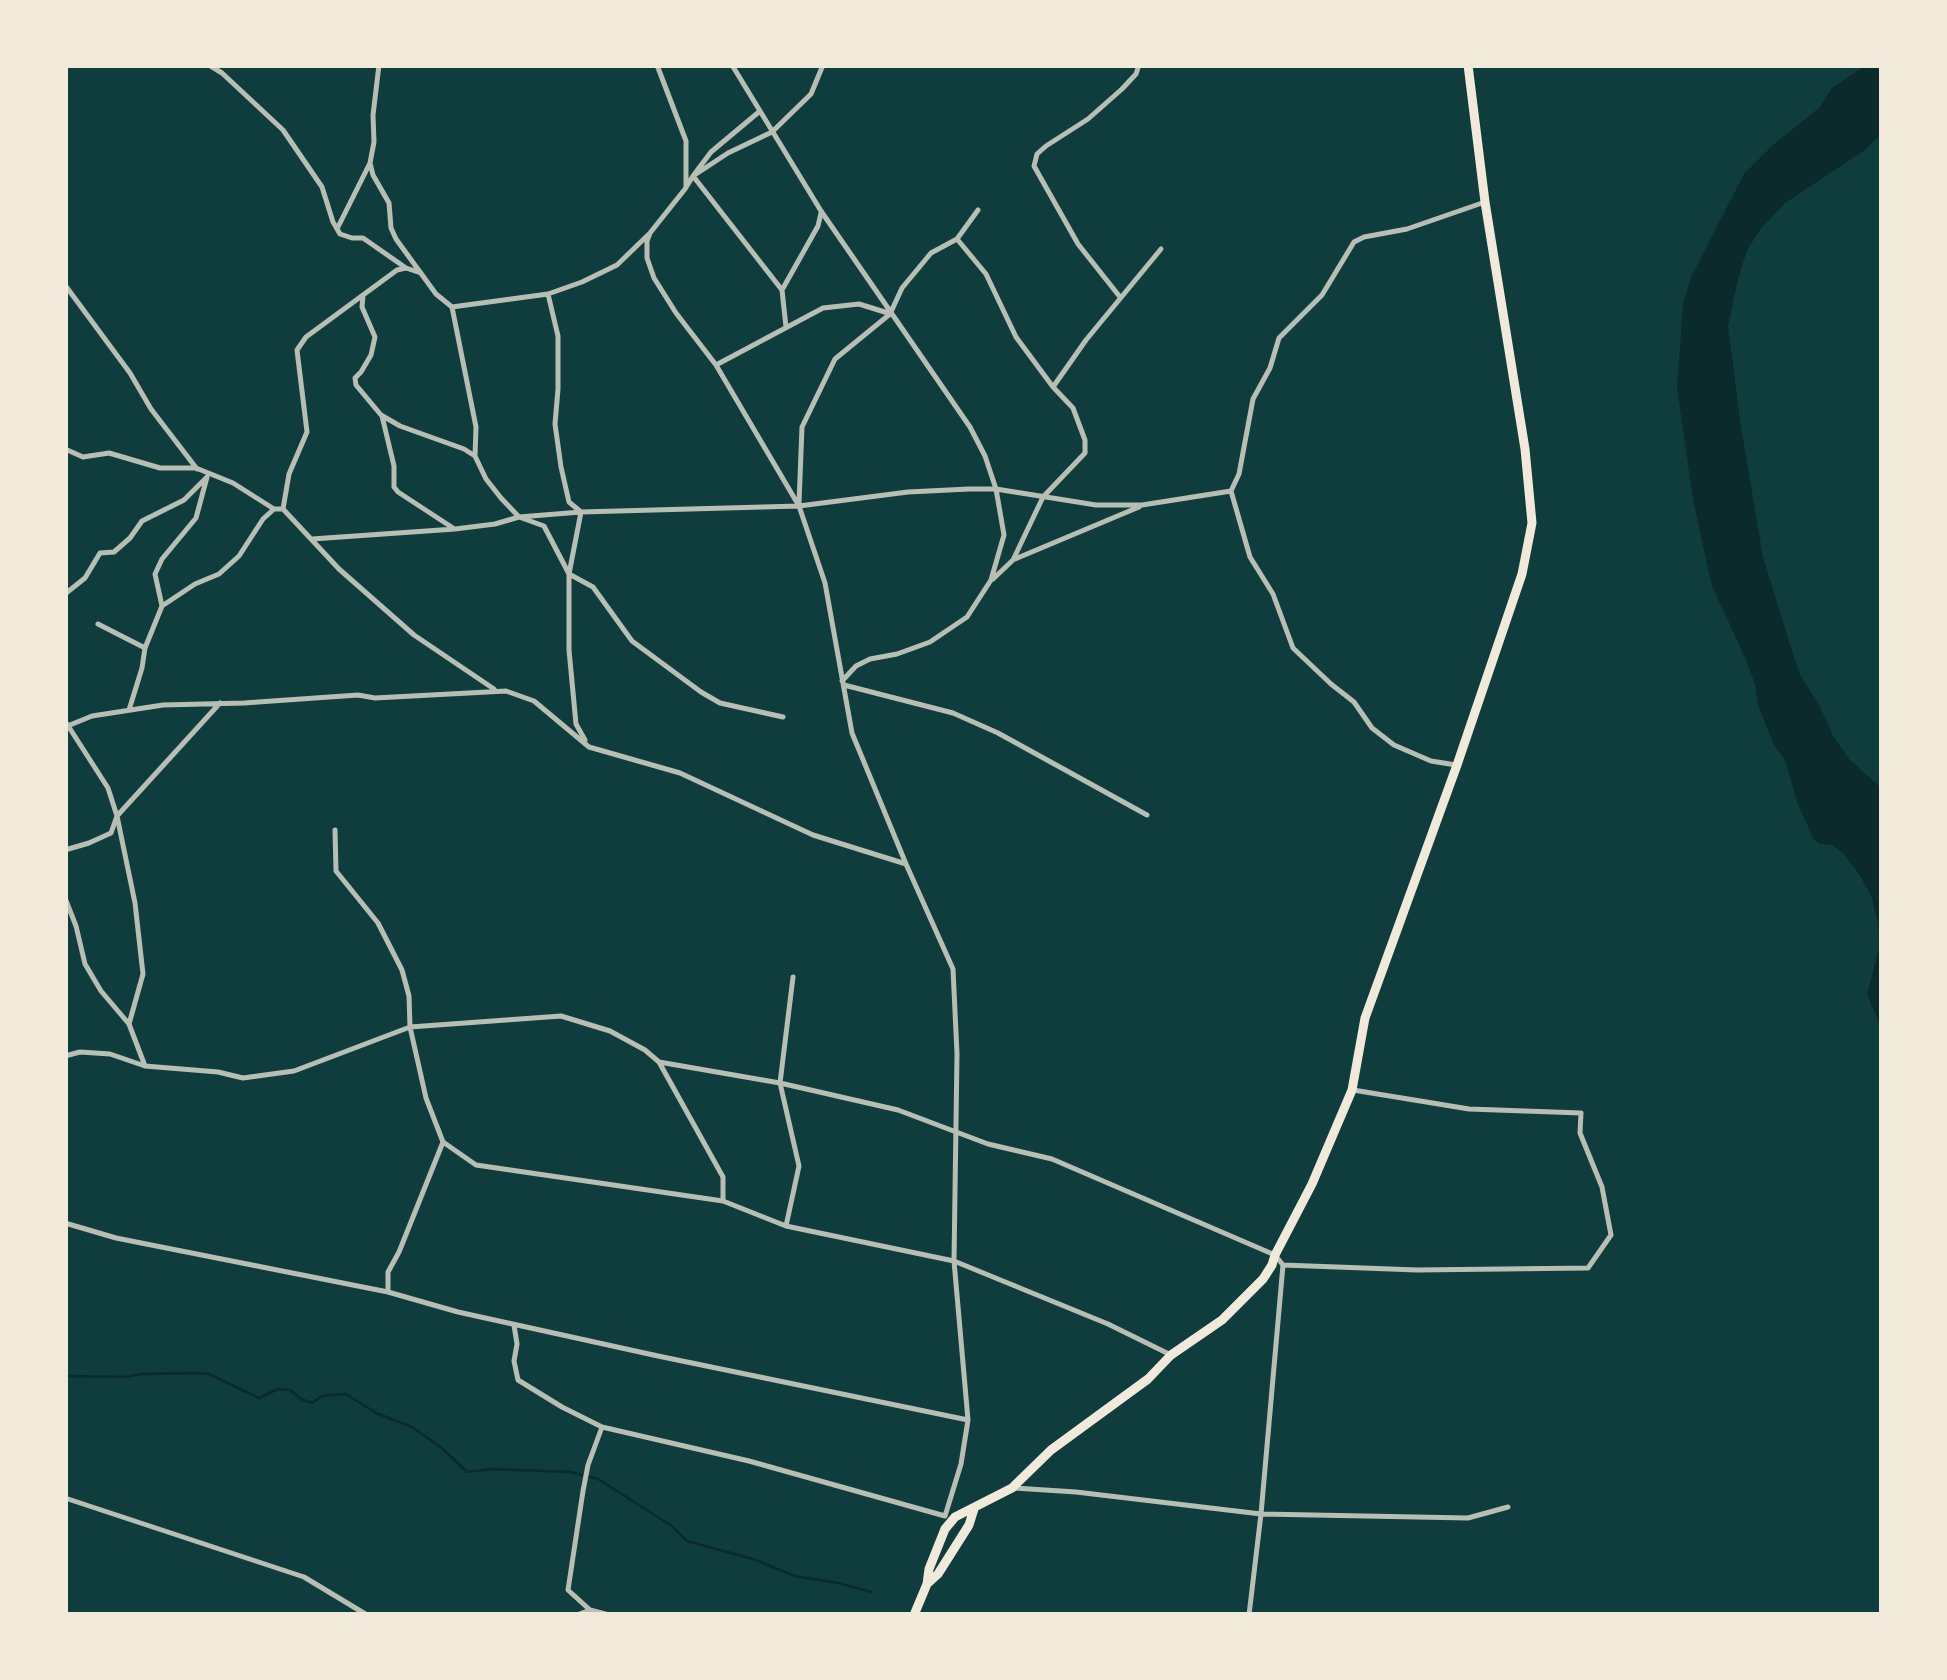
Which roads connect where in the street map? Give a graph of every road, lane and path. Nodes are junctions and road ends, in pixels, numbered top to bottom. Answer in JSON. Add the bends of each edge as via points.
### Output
{"nodes":[{"id":1,"x":209,"y":65,"type":"edge"},
{"id":2,"x":379,"y":65,"type":"edge"},
{"id":3,"x":657,"y":65,"type":"edge"},
{"id":4,"x":732,"y":65,"type":"edge"},
{"id":5,"x":823,"y":65,"type":"edge"},
{"id":6,"x":1139,"y":65,"type":"edge"},
{"id":7,"x":1468,"y":65,"type":"edge"},
{"id":8,"x":760,"y":111,"type":"junction"},
{"id":9,"x":772,"y":132,"type":"junction"},
{"id":10,"x":370,"y":163,"type":"junction"},
{"id":11,"x":693,"y":176,"type":"junction"},
{"id":12,"x":686,"y":190,"type":"junction"},
{"id":13,"x":1485,"y":202,"type":"junction"},
{"id":14,"x":978,"y":210,"type":"dead end"},
{"id":15,"x":822,"y":211,"type":"junction"},
{"id":16,"x":337,"y":230,"type":"junction"},
{"id":17,"x":650,"y":233,"type":"junction"},
{"id":18,"x":957,"y":239,"type":"junction"},
{"id":19,"x":1161,"y":250,"type":"dead end"},
{"id":20,"x":406,"y":268,"type":"junction"},
{"id":21,"x":421,"y":273,"type":"junction"},
{"id":22,"x":65,"y":285,"type":"edge"},
{"id":23,"x":782,"y":290,"type":"junction"},
{"id":24,"x":548,"y":294,"type":"junction"},
{"id":25,"x":363,"y":295,"type":"junction"},
{"id":26,"x":1120,"y":298,"type":"junction"},
{"id":27,"x":452,"y":307,"type":"junction"},
{"id":28,"x":890,"y":314,"type":"junction"},
{"id":29,"x":786,"y":327,"type":"junction"},
{"id":30,"x":716,"y":365,"type":"junction"},
{"id":31,"x":1054,"y":387,"type":"junction"},
{"id":32,"x":382,"y":415,"type":"junction"},
{"id":33,"x":65,"y":449,"type":"edge"},
{"id":34,"x":475,"y":456,"type":"junction"},
{"id":35,"x":196,"y":468,"type":"junction"},
{"id":36,"x":207,"y":477,"type":"junction"},
{"id":37,"x":996,"y":489,"type":"junction"},
{"id":38,"x":1230,"y":491,"type":"junction"},
{"id":39,"x":1043,"y":497,"type":"junction"},
{"id":40,"x":799,"y":506,"type":"junction"},
{"id":41,"x":1142,"y":506,"type":"junction"},
{"id":42,"x":274,"y":509,"type":"junction"},
{"id":43,"x":283,"y":509,"type":"junction"},
{"id":44,"x":581,"y":512,"type":"junction"},
{"id":45,"x":518,"y":517,"type":"junction"},
{"id":46,"x":455,"y":529,"type":"junction"},
{"id":47,"x":312,"y":539,"type":"junction"},
{"id":48,"x":1013,"y":560,"type":"junction"},
{"id":49,"x":569,"y":574,"type":"junction"},
{"id":50,"x":991,"y":580,"type":"junction"},
{"id":51,"x":65,"y":594,"type":"edge"},
{"id":52,"x":162,"y":606,"type":"junction"},
{"id":53,"x":98,"y":624,"type":"dead end"},
{"id":54,"x":145,"y":648,"type":"junction"},
{"id":55,"x":842,"y":682,"type":"junction"},
{"id":56,"x":497,"y":690,"type":"junction"},
{"id":57,"x":220,"y":704,"type":"junction"},
{"id":58,"x":129,"y":710,"type":"junction"},
{"id":59,"x":783,"y":717,"type":"dead end"},
{"id":60,"x":66,"y":724,"type":"edge"},
{"id":61,"x":589,"y":747,"type":"junction"},
{"id":62,"x":1457,"y":765,"type":"junction"},
{"id":63,"x":1147,"y":815,"type":"dead end"},
{"id":64,"x":117,"y":816,"type":"junction"},
{"id":65,"x":335,"y":830,"type":"dead end"},
{"id":66,"x":65,"y":850,"type":"edge"},
{"id":67,"x":906,"y":864,"type":"junction"},
{"id":68,"x":65,"y":898,"type":"edge"},
{"id":69,"x":793,"y":977,"type":"dead end"},
{"id":70,"x":129,"y":1024,"type":"junction"},
{"id":71,"x":410,"y":1027,"type":"junction"},
{"id":72,"x":65,"y":1056,"type":"edge"},
{"id":73,"x":659,"y":1062,"type":"junction"},
{"id":74,"x":145,"y":1066,"type":"junction"},
{"id":75,"x":780,"y":1083,"type":"junction"},
{"id":76,"x":1352,"y":1090,"type":"junction"},
{"id":77,"x":955,"y":1130,"type":"junction"},
{"id":78,"x":442,"y":1142,"type":"junction"},
{"id":79,"x":722,"y":1201,"type":"junction"},
{"id":80,"x":65,"y":1223,"type":"edge"},
{"id":81,"x":786,"y":1226,"type":"junction"},
{"id":82,"x":1275,"y":1254,"type":"junction"},
{"id":83,"x":954,"y":1261,"type":"junction"},
{"id":84,"x":1283,"y":1266,"type":"junction"},
{"id":85,"x":388,"y":1292,"type":"junction"},
{"id":86,"x":514,"y":1325,"type":"junction"},
{"id":87,"x":1171,"y":1355,"type":"junction"},
{"id":88,"x":968,"y":1420,"type":"junction"},
{"id":89,"x":602,"y":1427,"type":"junction"},
{"id":90,"x":1012,"y":1488,"type":"junction"},
{"id":91,"x":65,"y":1498,"type":"edge"},
{"id":92,"x":1508,"y":1507,"type":"dead end"},
{"id":93,"x":974,"y":1509,"type":"junction"},
{"id":94,"x":1261,"y":1514,"type":"junction"},
{"id":95,"x":950,"y":1516,"type":"junction"},
{"id":96,"x":969,"y":1524,"type":"junction"},
{"id":97,"x":926,"y":1584,"type":"junction"},
{"id":98,"x":590,"y":1610,"type":"junction"},
{"id":99,"x":367,"y":1615,"type":"edge"},
{"id":100,"x":578,"y":1615,"type":"edge"},
{"id":101,"x":609,"y":1615,"type":"edge"},
{"id":102,"x":914,"y":1615,"type":"edge"},
{"id":103,"x":1249,"y":1615,"type":"edge"}],
"edges":[{"from":1,"to":16,"type":"street","via":[[283,130],[322,187]]},
{"from":2,"to":10,"type":"street"},
{"from":3,"to":12,"type":"street","via":[[686,140]]},
{"from":4,"to":8,"type":"street"},
{"from":5,"to":9,"type":"street","via":[[811,94]]},
{"from":6,"to":26,"type":"street","via":[[1122,90],[1036,154],[1034,166],[1078,244]]},
{"from":7,"to":13,"type":"highway"},
{"from":8,"to":9,"type":"street"},
{"from":8,"to":11,"type":"street","via":[[710,152]]},
{"from":9,"to":11,"type":"street"},
{"from":9,"to":15,"type":"street"},
{"from":10,"to":16,"type":"street"},
{"from":10,"to":21,"type":"street","via":[[389,203],[396,239]]},
{"from":11,"to":12,"type":"street"},
{"from":11,"to":23,"type":"street"},
{"from":12,"to":17,"type":"street"},
{"from":13,"to":38,"type":"street","via":[[1354,242],[1322,294],[1278,338],[1253,400]]},
{"from":13,"to":62,"type":"highway","via":[[1532,523],[1522,574]]},
{"from":14,"to":18,"type":"street"},
{"from":15,"to":23,"type":"street"},
{"from":15,"to":28,"type":"street"},
{"from":16,"to":20,"type":"street","via":[[362,238]]},
{"from":17,"to":24,"type":"street","via":[[616,266]]},
{"from":17,"to":30,"type":"street","via":[[647,258],[654,278]]},
{"from":18,"to":28,"type":"street","via":[[931,253]]},
{"from":18,"to":31,"type":"street","via":[[986,274],[1016,337]]},
{"from":19,"to":26,"type":"street"},
{"from":20,"to":21,"type":"street"},
{"from":20,"to":25,"type":"street"},
{"from":21,"to":27,"type":"street"},
{"from":22,"to":35,"type":"street"},
{"from":23,"to":29,"type":"street"},
{"from":24,"to":27,"type":"street"},
{"from":24,"to":44,"type":"street","via":[[558,336],[557,442],[569,502]]},
{"from":25,"to":32,"type":"street","via":[[375,337],[356,385]]},
{"from":25,"to":43,"type":"street","via":[[296,350],[306,432]]},
{"from":26,"to":31,"type":"street"},
{"from":27,"to":34,"type":"street","via":[[476,426]]},
{"from":28,"to":29,"type":"street","via":[[859,304],[823,308]]},
{"from":28,"to":37,"type":"street","via":[[970,428]]},
{"from":28,"to":40,"type":"street","via":[[836,359],[812,404],[802,427]]},
{"from":29,"to":30,"type":"street"},
{"from":30,"to":40,"type":"street"},
{"from":31,"to":39,"type":"street","via":[[1073,408],[1086,453]]},
{"from":32,"to":34,"type":"street"},
{"from":32,"to":46,"type":"street","via":[[394,487]]},
{"from":33,"to":35,"type":"street","via":[[83,457],[108,453],[160,468]]},
{"from":34,"to":45,"type":"street"},
{"from":35,"to":36,"type":"street"},
{"from":35,"to":42,"type":"street"},
{"from":36,"to":51,"type":"street","via":[[184,500],[142,521],[114,552],[100,554]]},
{"from":36,"to":52,"type":"street","via":[[196,518],[155,574]]},
{"from":37,"to":39,"type":"street"},
{"from":37,"to":40,"type":"street"},
{"from":37,"to":50,"type":"street","via":[[1004,535]]},
{"from":38,"to":41,"type":"street"},
{"from":38,"to":62,"type":"street","via":[[1250,558],[1273,594],[1292,648],[1394,745]]},
{"from":39,"to":41,"type":"street"},
{"from":39,"to":48,"type":"street"},
{"from":40,"to":44,"type":"street"},
{"from":40,"to":55,"type":"street","via":[[824,583]]},
{"from":41,"to":48,"type":"street"},
{"from":42,"to":43,"type":"street"},
{"from":42,"to":52,"type":"street","via":[[219,574]]},
{"from":43,"to":47,"type":"street"},
{"from":44,"to":45,"type":"street"},
{"from":44,"to":49,"type":"street"},
{"from":45,"to":46,"type":"street"},
{"from":45,"to":49,"type":"street","via":[[544,526]]},
{"from":46,"to":47,"type":"street"},
{"from":47,"to":56,"type":"street","via":[[414,635]]},
{"from":48,"to":50,"type":"street"},
{"from":49,"to":59,"type":"street","via":[[592,587],[632,641],[701,692]]},
{"from":49,"to":61,"type":"street","via":[[573,700]]},
{"from":50,"to":55,"type":"street","via":[[968,617],[930,642],[856,666]]},
{"from":52,"to":54,"type":"street"},
{"from":53,"to":54,"type":"street"},
{"from":54,"to":58,"type":"street"},
{"from":55,"to":63,"type":"street","via":[[953,713]]},
{"from":55,"to":67,"type":"street","via":[[852,732]]},
{"from":56,"to":57,"type":"street"},
{"from":56,"to":61,"type":"street","via":[[534,701]]},
{"from":57,"to":58,"type":"street"},
{"from":57,"to":64,"type":"street"},
{"from":58,"to":60,"type":"street"},
{"from":60,"to":64,"type":"street","via":[[108,788]]},
{"from":61,"to":67,"type":"street","via":[[680,772],[812,835]]},
{"from":62,"to":76,"type":"highway","via":[[1365,1018]]},
{"from":64,"to":66,"type":"street","via":[[111,833]]},
{"from":64,"to":70,"type":"street","via":[[143,974]]},
{"from":65,"to":71,"type":"street","via":[[336,871],[378,923],[402,970]]},
{"from":67,"to":77,"type":"street","via":[[953,969]]},
{"from":68,"to":70,"type":"street","via":[[86,964]]},
{"from":69,"to":75,"type":"street"},
{"from":70,"to":74,"type":"street"},
{"from":71,"to":73,"type":"street","via":[[561,1016],[610,1031]]},
{"from":71,"to":74,"type":"street","via":[[294,1070],[243,1078]]},
{"from":71,"to":78,"type":"street"},
{"from":72,"to":74,"type":"street","via":[[110,1054]]},
{"from":73,"to":75,"type":"street"},
{"from":73,"to":79,"type":"street","via":[[722,1177]]},
{"from":75,"to":77,"type":"street"},
{"from":75,"to":81,"type":"street","via":[[799,1166]]},
{"from":76,"to":82,"type":"highway"},
{"from":76,"to":84,"type":"street","via":[[1469,1109],[1581,1113],[1580,1133],[1611,1234],[1588,1268]]},
{"from":77,"to":82,"type":"street","via":[[1052,1160]]},
{"from":77,"to":83,"type":"street"},
{"from":78,"to":79,"type":"street","via":[[476,1165]]},
{"from":78,"to":85,"type":"street","via":[[388,1272]]},
{"from":79,"to":81,"type":"street"},
{"from":80,"to":85,"type":"street"},
{"from":81,"to":83,"type":"street"},
{"from":82,"to":84,"type":"street"},
{"from":82,"to":87,"type":"highway","via":[[1263,1279],[1222,1320]]},
{"from":83,"to":87,"type":"street"},
{"from":83,"to":88,"type":"street"},
{"from":84,"to":94,"type":"street"},
{"from":85,"to":86,"type":"street"},
{"from":86,"to":88,"type":"street"},
{"from":86,"to":89,"type":"street","via":[[518,1380]]},
{"from":87,"to":90,"type":"highway"},
{"from":88,"to":95,"type":"street"},
{"from":89,"to":95,"type":"street"},
{"from":89,"to":98,"type":"street","via":[[588,1465],[568,1590]]},
{"from":90,"to":93,"type":"highway"},
{"from":90,"to":94,"type":"street"},
{"from":91,"to":99,"type":"street","via":[[304,1578]]},
{"from":92,"to":94,"type":"street","via":[[1468,1518]]},
{"from":93,"to":95,"type":"highway"},
{"from":93,"to":96,"type":"highway"},
{"from":94,"to":103,"type":"street"},
{"from":95,"to":96,"type":"street"},
{"from":95,"to":97,"type":"highway"},
{"from":96,"to":97,"type":"highway"},
{"from":97,"to":102,"type":"highway"},
{"from":98,"to":100,"type":"street"},
{"from":98,"to":101,"type":"street"}]}
